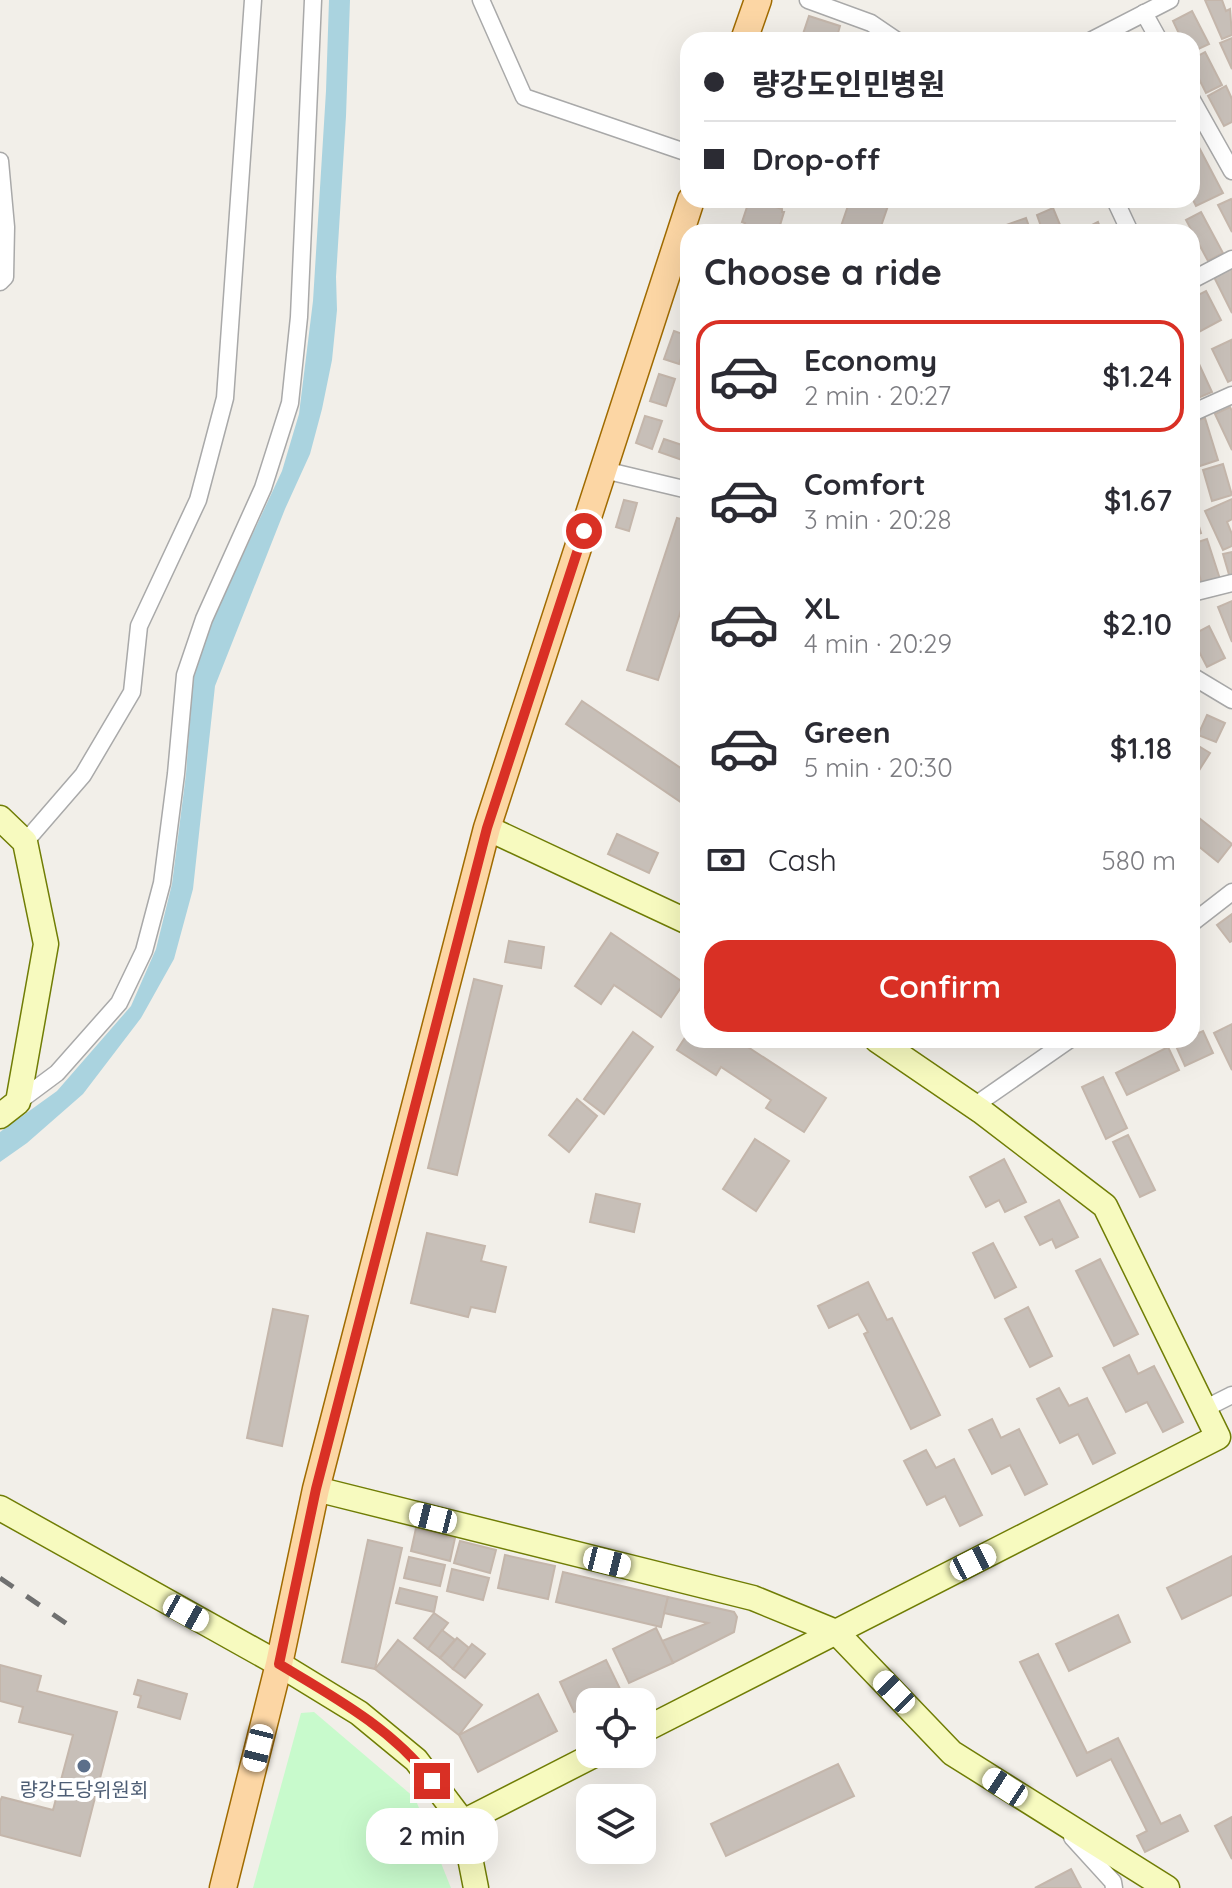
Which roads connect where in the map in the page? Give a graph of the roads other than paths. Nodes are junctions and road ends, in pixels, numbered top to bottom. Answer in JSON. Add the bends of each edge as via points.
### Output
{"nodes":[{"id":1,"x":253,"y":0,"type":"edge"},
{"id":2,"x":313,"y":0,"type":"edge"},
{"id":3,"x":481,"y":0,"type":"edge"},
{"id":4,"x":758,"y":0,"type":"edge"},
{"id":5,"x":808,"y":0,"type":"edge"},
{"id":6,"x":1170,"y":0,"type":"edge"},
{"id":7,"x":1144,"y":13,"type":"junction"},
{"id":8,"x":747,"y":32,"type":"edge"},
{"id":9,"x":884,"y":32,"type":"edge"},
{"id":10,"x":1107,"y":32,"type":"edge"},
{"id":11,"x":1155,"y":32,"type":"edge"},
{"id":12,"x":1200,"y":114,"type":"edge"},
{"id":13,"x":680,"y":150,"type":"edge"},
{"id":14,"x":0,"y":161,"type":"edge"},
{"id":15,"x":1232,"y":171,"type":"edge"},
{"id":16,"x":680,"y":234,"type":"edge"},
{"id":17,"x":1232,"y":259,"type":"edge"},
{"id":18,"x":1200,"y":276,"type":"edge"},
{"id":19,"x":0,"y":282,"type":"edge"},
{"id":20,"x":1232,"y":395,"type":"edge"},
{"id":21,"x":1200,"y":409,"type":"edge"},
{"id":22,"x":604,"y":470,"type":"junction"},
{"id":23,"x":680,"y":488,"type":"edge"},
{"id":24,"x":1232,"y":583,"type":"edge"},
{"id":25,"x":1200,"y":591,"type":"edge"},
{"id":26,"x":1200,"y":681,"type":"edge"},
{"id":27,"x":1232,"y":700,"type":"edge"},
{"id":28,"x":0,"y":818,"type":"edge"},
{"id":29,"x":487,"y":828,"type":"junction"},
{"id":30,"x":25,"y":842,"type":"junction"},
{"id":31,"x":1232,"y":892,"type":"edge"},
{"id":32,"x":1200,"y":917,"type":"edge"},
{"id":33,"x":680,"y":918,"type":"edge"},
{"id":34,"x":889,"y":1048,"type":"edge"},
{"id":35,"x":1057,"y":1048,"type":"edge"},
{"id":36,"x":974,"y":1106,"type":"junction"},
{"id":37,"x":9,"y":1109,"type":"edge"},
{"id":38,"x":1232,"y":1395,"type":"edge"},
{"id":39,"x":1204,"y":1409,"type":"junction"},
{"id":40,"x":1225,"y":1442,"type":"edge"},
{"id":41,"x":316,"y":1489,"type":"junction"},
{"id":42,"x":0,"y":1508,"type":"edge"},
{"id":43,"x":836,"y":1632,"type":"junction"},
{"id":44,"x":279,"y":1664,"type":"junction"},
{"id":45,"x":656,"y":1724,"type":"edge"},
{"id":46,"x":576,"y":1764,"type":"edge"},
{"id":47,"x":1058,"y":1821,"type":"junction"},
{"id":48,"x":463,"y":1822,"type":"junction"},
{"id":49,"x":223,"y":1888,"type":"edge"},
{"id":50,"x":476,"y":1888,"type":"edge"},
{"id":51,"x":1114,"y":1888,"type":"edge"},
{"id":52,"x":1167,"y":1888,"type":"edge"}],
"edges":[{"from":1,"to":30,"type":"street","via":[[225,398],[198,500],[139,626],[132,692],[83,775]]},
{"from":2,"to":37,"type":"street","via":[[299,317],[290,403],[263,488],[204,619],[185,675],[162,883],[144,951],[119,1003],[57,1073]]},
{"from":3,"to":13,"type":"street","via":[[524,97]]},
{"from":4,"to":8,"type":"main road"},
{"from":5,"to":9,"type":"street"},
{"from":6,"to":7,"type":"street"},
{"from":7,"to":10,"type":"street"},
{"from":7,"to":11,"type":"street"},
{"from":12,"to":15,"type":"street"},
{"from":14,"to":19,"type":"street","via":[[6,227],[5,277]]},
{"from":16,"to":22,"type":"main road"},
{"from":17,"to":18,"type":"street"},
{"from":20,"to":21,"type":"street"},
{"from":22,"to":23,"type":"street"},
{"from":22,"to":29,"type":"main road"},
{"from":24,"to":25,"type":"street"},
{"from":26,"to":27,"type":"street"},
{"from":28,"to":30,"type":"main road"},
{"from":29,"to":33,"type":"main road"},
{"from":29,"to":41,"type":"main road"},
{"from":30,"to":37,"type":"main road","via":[[46,944]]},
{"from":31,"to":32,"type":"street"},
{"from":34,"to":36,"type":"main road"},
{"from":35,"to":36,"type":"street"},
{"from":36,"to":39,"type":"main road","via":[[1105,1206]]},
{"from":38,"to":39,"type":"street"},
{"from":39,"to":40,"type":"main road"},
{"from":40,"to":43,"type":"main road"},
{"from":41,"to":43,"type":"main road","via":[[753,1598]]},
{"from":41,"to":44,"type":"main road"},
{"from":42,"to":44,"type":"main road"},
{"from":43,"to":45,"type":"main road"},
{"from":43,"to":47,"type":"main road","via":[[952,1753]]},
{"from":44,"to":48,"type":"main road","via":[[359,1713],[416,1760]]},
{"from":44,"to":49,"type":"main road"},
{"from":46,"to":48,"type":"main road"},
{"from":47,"to":51,"type":"street"},
{"from":47,"to":52,"type":"main road"},
{"from":48,"to":50,"type":"main road"}]}
